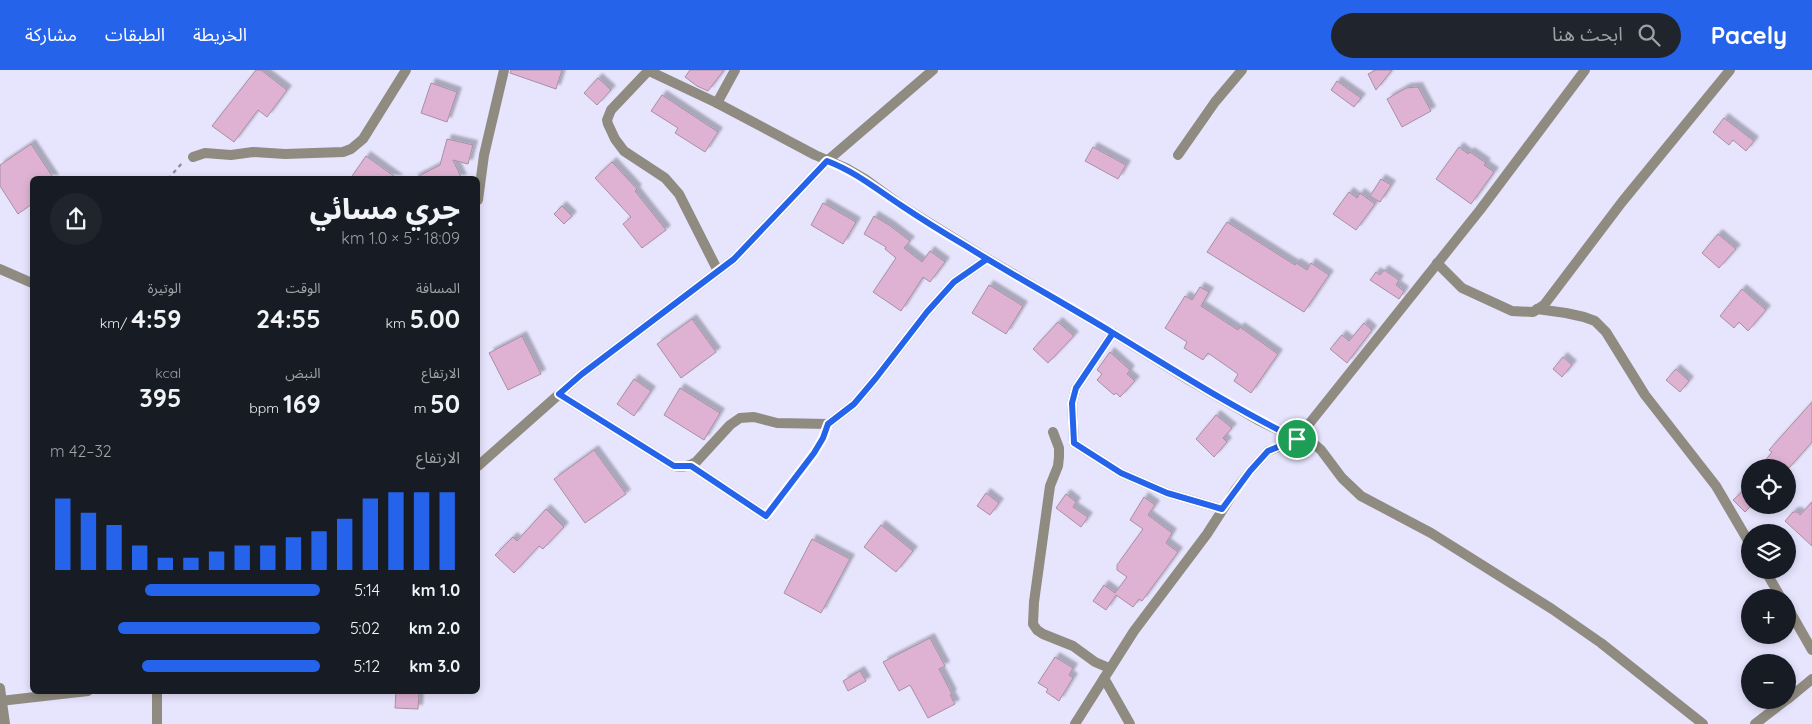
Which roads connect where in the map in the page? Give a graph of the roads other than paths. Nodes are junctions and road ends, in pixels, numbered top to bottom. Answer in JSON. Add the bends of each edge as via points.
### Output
{"nodes":[{"id":1,"x":406,"y":70,"type":"edge"},
{"id":2,"x":504,"y":70,"type":"edge"},
{"id":3,"x":648,"y":70,"type":"edge"},
{"id":4,"x":735,"y":70,"type":"edge"},
{"id":5,"x":933,"y":70,"type":"edge"},
{"id":6,"x":1242,"y":70,"type":"edge"},
{"id":7,"x":1585,"y":70,"type":"edge"},
{"id":8,"x":1730,"y":70,"type":"edge"},
{"id":9,"x":717,"y":103,"type":"junction"},
{"id":10,"x":1178,"y":154,"type":"dead end"},
{"id":11,"x":193,"y":157,"type":"road end"},
{"id":12,"x":827,"y":161,"type":"junction"},
{"id":13,"x":480,"y":185,"type":"edge"},
{"id":14,"x":987,"y":259,"type":"junction"},
{"id":15,"x":1437,"y":263,"type":"junction"},
{"id":16,"x":0,"y":269,"type":"edge"},
{"id":17,"x":718,"y":271,"type":"junction"},
{"id":18,"x":30,"y":282,"type":"edge"},
{"id":19,"x":1537,"y":309,"type":"junction"},
{"id":20,"x":1113,"y":333,"type":"junction"},
{"id":21,"x":559,"y":394,"type":"junction"},
{"id":22,"x":1053,"y":432,"type":"dead end"},
{"id":23,"x":1297,"y":439,"type":"junction"},
{"id":24,"x":480,"y":464,"type":"edge"},
{"id":25,"x":691,"y":466,"type":"junction"},
{"id":26,"x":1222,"y":509,"type":"junction"},
{"id":27,"x":766,"y":516,"type":"road end"},
{"id":28,"x":1741,"y":529,"type":"edge"},
{"id":29,"x":1796,"y":622,"type":"edge"},
{"id":30,"x":1812,"y":650,"type":"edge"},
{"id":31,"x":1109,"y":668,"type":"junction"},
{"id":32,"x":1104,"y":678,"type":"junction"},
{"id":33,"x":1812,"y":679,"type":"edge"},
{"id":34,"x":0,"y":688,"type":"edge"},
{"id":35,"x":1796,"y":692,"type":"edge"},
{"id":36,"x":68,"y":694,"type":"edge"},
{"id":37,"x":157,"y":694,"type":"edge"},
{"id":38,"x":1,"y":700,"type":"edge"},
{"id":39,"x":1774,"y":709,"type":"edge"},
{"id":40,"x":5,"y":724,"type":"edge"},
{"id":41,"x":157,"y":724,"type":"edge"},
{"id":42,"x":1074,"y":724,"type":"edge"},
{"id":43,"x":1130,"y":724,"type":"edge"},
{"id":44,"x":1703,"y":724,"type":"edge"},
{"id":45,"x":1755,"y":724,"type":"edge"}],
"edges":[{"from":1,"to":11,"type":"street","via":[[363,139],[351,149],[285,154],[205,153]]},
{"from":2,"to":13,"type":"street"},
{"from":3,"to":9,"type":"street"},
{"from":3,"to":17,"type":"street","via":[[611,110],[608,124],[624,151],[665,178],[679,194]]},
{"from":4,"to":9,"type":"street"},
{"from":5,"to":12,"type":"street"},
{"from":6,"to":10,"type":"street"},
{"from":7,"to":15,"type":"street"},
{"from":8,"to":19,"type":"street","via":[[1622,202],[1544,305]]},
{"from":9,"to":12,"type":"street"},
{"from":12,"to":14,"type":"street","via":[[865,179]]},
{"from":12,"to":17,"type":"street","via":[[734,259]]},
{"from":14,"to":20,"type":"street"},
{"from":14,"to":25,"type":"street","via":[[954,282],[854,404],[828,424],[740,418]]},
{"from":15,"to":19,"type":"street","via":[[1462,288],[1494,304],[1512,311],[1533,312]]},
{"from":15,"to":23,"type":"street"},
{"from":16,"to":18,"type":"street"},
{"from":17,"to":21,"type":"street"},
{"from":19,"to":28,"type":"street","via":[[1584,317],[1595,321],[1606,332],[1645,395],[1716,486]]},
{"from":20,"to":23,"type":"street","via":[[1258,420]]},
{"from":20,"to":26,"type":"street","via":[[1076,388],[1072,403],[1074,443],[1121,473],[1167,493]]},
{"from":21,"to":24,"type":"street"},
{"from":21,"to":25,"type":"street","via":[[674,466]]},
{"from":22,"to":31,"type":"street","via":[[1059,457],[1050,486],[1033,624],[1036,630],[1074,646]]},
{"from":23,"to":26,"type":"street","via":[[1268,451]]},
{"from":23,"to":44,"type":"street","via":[[1303,438],[1321,450],[1342,478],[1361,496],[1431,533],[1552,609],[1601,643]]},
{"from":25,"to":27,"type":"street"},
{"from":26,"to":31,"type":"street"},
{"from":29,"to":30,"type":"street"},
{"from":31,"to":32,"type":"street"},
{"from":32,"to":42,"type":"street"},
{"from":32,"to":43,"type":"street"},
{"from":33,"to":35,"type":"street"},
{"from":34,"to":38,"type":"street"},
{"from":36,"to":38,"type":"street"},
{"from":37,"to":41,"type":"street"},
{"from":38,"to":40,"type":"street"},
{"from":39,"to":45,"type":"street"}]}
